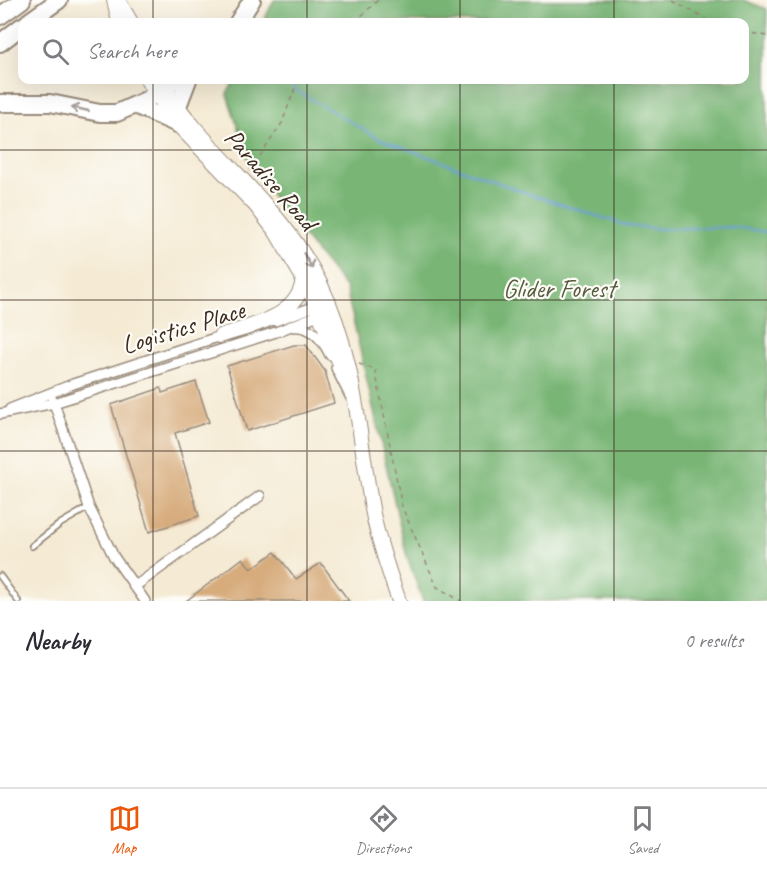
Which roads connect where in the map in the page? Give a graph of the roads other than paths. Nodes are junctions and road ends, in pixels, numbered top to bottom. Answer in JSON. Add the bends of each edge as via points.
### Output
{"nodes":[{"id":1,"x":22,"y":0,"type":"edge"},
{"id":2,"x":59,"y":0,"type":"edge"},
{"id":3,"x":116,"y":0,"type":"edge"},
{"id":4,"x":252,"y":0,"type":"edge"},
{"id":5,"x":0,"y":16,"type":"edge"},
{"id":6,"x":34,"y":18,"type":"edge"},
{"id":7,"x":118,"y":18,"type":"edge"},
{"id":8,"x":128,"y":18,"type":"edge"},
{"id":9,"x":241,"y":18,"type":"edge"},
{"id":10,"x":18,"y":29,"type":"edge"},
{"id":11,"x":0,"y":43,"type":"edge"},
{"id":12,"x":161,"y":84,"type":"edge"},
{"id":13,"x":186,"y":84,"type":"edge"},
{"id":14,"x":0,"y":103,"type":"edge"},
{"id":15,"x":137,"y":106,"type":"junction"},
{"id":16,"x":178,"y":106,"type":"junction"},
{"id":17,"x":177,"y":124,"type":"junction"},
{"id":18,"x":303,"y":276,"type":"junction"},
{"id":19,"x":324,"y":308,"type":"junction"},
{"id":20,"x":289,"y":327,"type":"junction"},
{"id":21,"x":220,"y":336,"type":"junction"},
{"id":22,"x":261,"y":337,"type":"junction"},
{"id":23,"x":50,"y":392,"type":"junction"},
{"id":24,"x":351,"y":398,"type":"junction"},
{"id":25,"x":54,"y":403,"type":"junction"},
{"id":26,"x":0,"y":414,"type":"edge"},
{"id":27,"x":364,"y":458,"type":"junction"},
{"id":28,"x":260,"y":496,"type":"dead end"},
{"id":29,"x":88,"y":507,"type":"junction"},
{"id":30,"x":32,"y":546,"type":"dead end"},
{"id":31,"x":0,"y":576,"type":"edge"},
{"id":32,"x":134,"y":587,"type":"junction"},
{"id":33,"x":18,"y":601,"type":"edge"},
{"id":34,"x":145,"y":601,"type":"edge"},
{"id":35,"x":399,"y":601,"type":"edge"}],
"edges":[{"from":1,"to":5,"type":"highway"},
{"from":2,"to":6,"type":"highway"},
{"from":3,"to":7,"type":"street"},
{"from":3,"to":8,"type":"street"},
{"from":4,"to":9,"type":"highway"},
{"from":10,"to":11,"type":"highway"},
{"from":12,"to":15,"type":"highway"},
{"from":12,"to":16,"type":"street","name":"Paradise Road"},
{"from":12,"to":17,"type":"street","name":"Paradise Road"},
{"from":13,"to":16,"type":"highway"},
{"from":15,"to":14,"type":"highway","one_way":true,"via":[[109,113],[50,103]]},
{"from":15,"to":17,"type":"highway"},
{"from":16,"to":19,"type":"street","name":"Paradise Road","one_way":true,"via":[[288,229],[308,260]]},
{"from":17,"to":18,"type":"street","name":"Paradise Road","via":[[256,206]]},
{"from":18,"to":19,"type":"street","name":"Paradise Road"},
{"from":18,"to":21,"type":"street","via":[[301,294],[283,312]]},
{"from":19,"to":20,"type":"street","name":"Logistics Place"},
{"from":19,"to":21,"type":"street","name":"Logistics Place"},
{"from":19,"to":24,"type":"street","name":"Paradise Road"},
{"from":19,"to":27,"type":"street","name":"Paradise Road","via":[[348,360]]},
{"from":20,"to":22,"type":"street","name":"Logistics Place"},
{"from":20,"to":24,"type":"street","via":[[307,328],[324,343]]},
{"from":21,"to":23,"type":"street","name":"Logistics Place"},
{"from":22,"to":23,"type":"lane","name":"Logistics Place","via":[[65,396],[57,397]]},
{"from":22,"to":25,"type":"street","name":"Logistics Place"},
{"from":23,"to":25,"type":"street"},
{"from":23,"to":26,"type":"street","name":"Logistics Place"},
{"from":24,"to":27,"type":"street","name":"Paradise Road"},
{"from":25,"to":26,"type":"street","name":"Logistics Place"},
{"from":25,"to":29,"type":"street"},
{"from":27,"to":35,"type":"street","name":"Paradise Road","via":[[378,539]]},
{"from":28,"to":32,"type":"street"},
{"from":29,"to":30,"type":"lane"},
{"from":29,"to":32,"type":"street"},
{"from":31,"to":33,"type":"lane"},
{"from":32,"to":34,"type":"street"}]}
